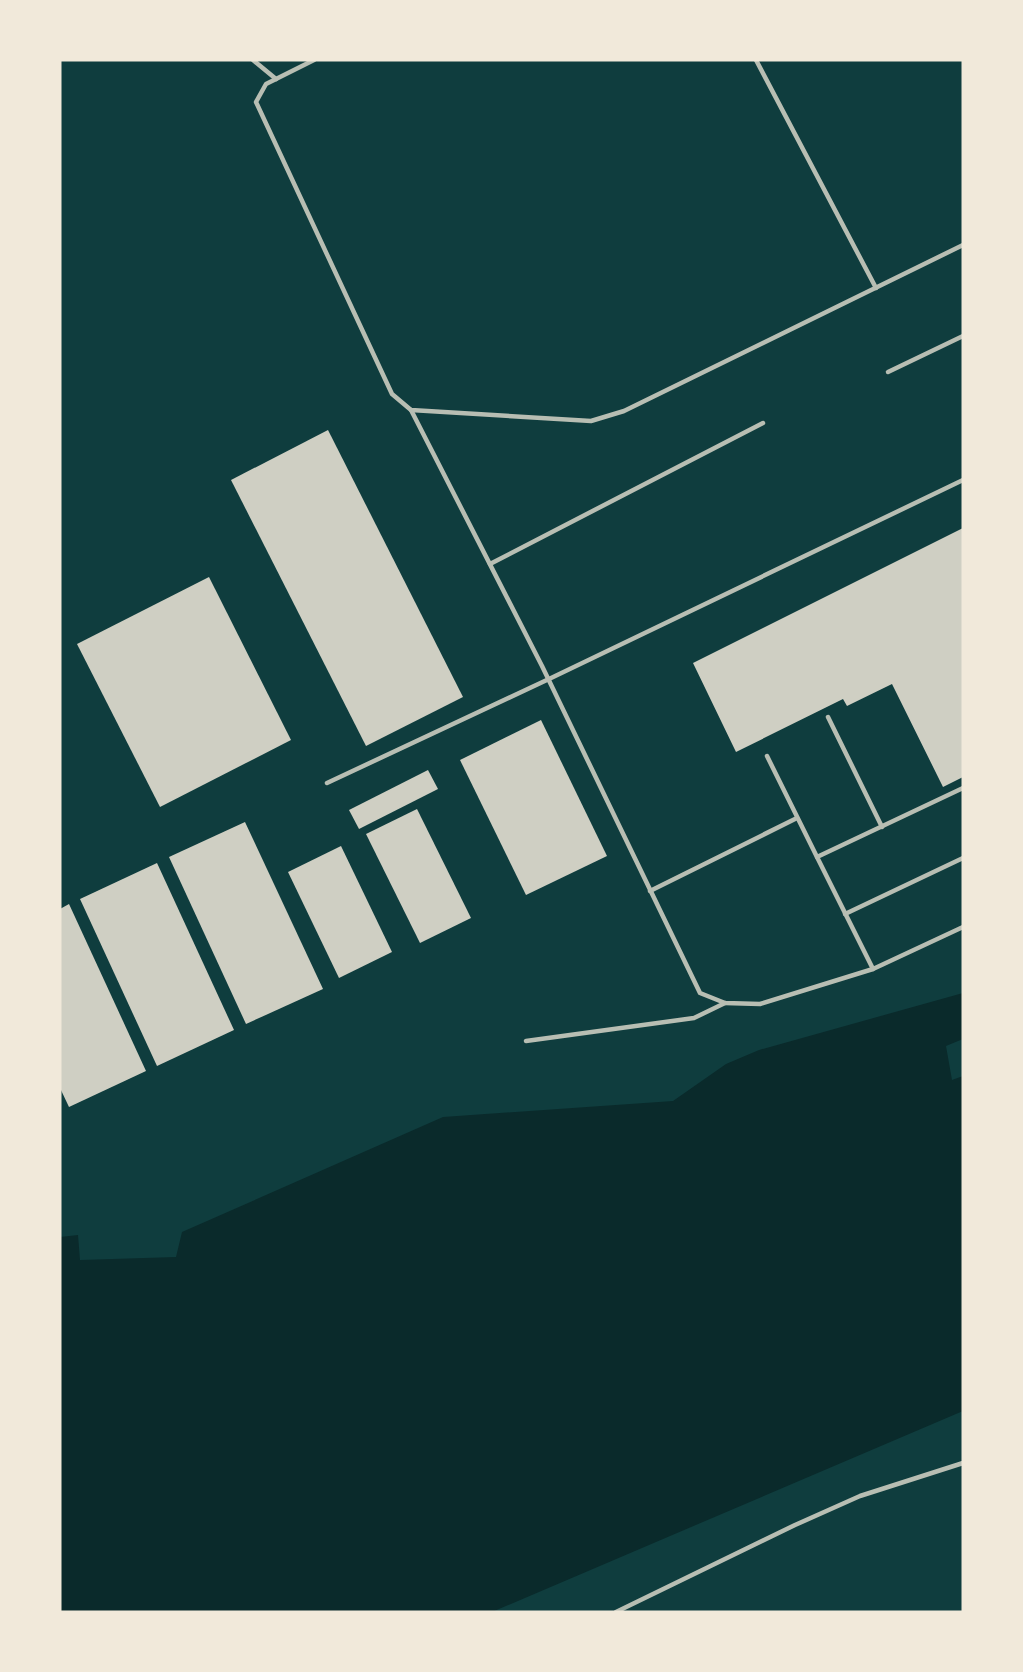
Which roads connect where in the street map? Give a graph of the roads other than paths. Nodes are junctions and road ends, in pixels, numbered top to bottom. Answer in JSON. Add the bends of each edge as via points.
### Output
{"nodes":[{"id":1,"x":253,"y":60,"type":"edge"},
{"id":2,"x":314,"y":60,"type":"edge"},
{"id":3,"x":756,"y":60,"type":"edge"},
{"id":4,"x":276,"y":79,"type":"junction"},
{"id":5,"x":963,"y":245,"type":"edge"},
{"id":6,"x":876,"y":288,"type":"junction"},
{"id":7,"x":963,"y":336,"type":"edge"},
{"id":8,"x":888,"y":372,"type":"dead end"},
{"id":9,"x":411,"y":410,"type":"junction"},
{"id":10,"x":763,"y":423,"type":"dead end"},
{"id":11,"x":963,"y":480,"type":"edge"},
{"id":12,"x":490,"y":564,"type":"junction"},
{"id":13,"x":549,"y":679,"type":"junction"},
{"id":14,"x":828,"y":717,"type":"dead end"},
{"id":15,"x":767,"y":756,"type":"dead end"},
{"id":16,"x":327,"y":783,"type":"dead end"},
{"id":17,"x":962,"y":791,"type":"edge"},
{"id":18,"x":798,"y":818,"type":"junction"},
{"id":19,"x":882,"y":827,"type":"junction"},
{"id":20,"x":817,"y":857,"type":"junction"},
{"id":21,"x":963,"y":858,"type":"edge"},
{"id":22,"x":650,"y":891,"type":"junction"},
{"id":23,"x":845,"y":914,"type":"junction"},
{"id":24,"x":963,"y":927,"type":"edge"},
{"id":25,"x":873,"y":969,"type":"junction"},
{"id":26,"x":725,"y":1004,"type":"junction"},
{"id":27,"x":526,"y":1041,"type":"dead end"},
{"id":28,"x":963,"y":1463,"type":"edge"},
{"id":29,"x":615,"y":1612,"type":"edge"}],
"edges":[{"from":1,"to":4,"type":"lane"},
{"from":2,"to":4,"type":"lane"},
{"from":3,"to":6,"type":"lane"},
{"from":4,"to":9,"type":"lane","via":[[266,84],[256,102],[392,394]]},
{"from":5,"to":6,"type":"lane"},
{"from":6,"to":9,"type":"lane","via":[[624,411],[591,421]]},
{"from":7,"to":8,"type":"lane"},
{"from":9,"to":12,"type":"lane"},
{"from":10,"to":12,"type":"lane"},
{"from":11,"to":13,"type":"lane"},
{"from":12,"to":13,"type":"lane"},
{"from":13,"to":16,"type":"lane"},
{"from":13,"to":22,"type":"lane"},
{"from":14,"to":19,"type":"lane"},
{"from":15,"to":18,"type":"lane"},
{"from":17,"to":19,"type":"lane"},
{"from":18,"to":20,"type":"lane"},
{"from":18,"to":22,"type":"lane"},
{"from":19,"to":20,"type":"lane"},
{"from":20,"to":23,"type":"lane"},
{"from":21,"to":23,"type":"lane"},
{"from":22,"to":26,"type":"lane","via":[[700,993]]},
{"from":23,"to":25,"type":"lane"},
{"from":24,"to":25,"type":"lane"},
{"from":25,"to":26,"type":"lane","via":[[760,1004]]},
{"from":26,"to":27,"type":"lane","via":[[694,1018]]},
{"from":28,"to":29,"type":"lane","via":[[860,1496]]}]}
